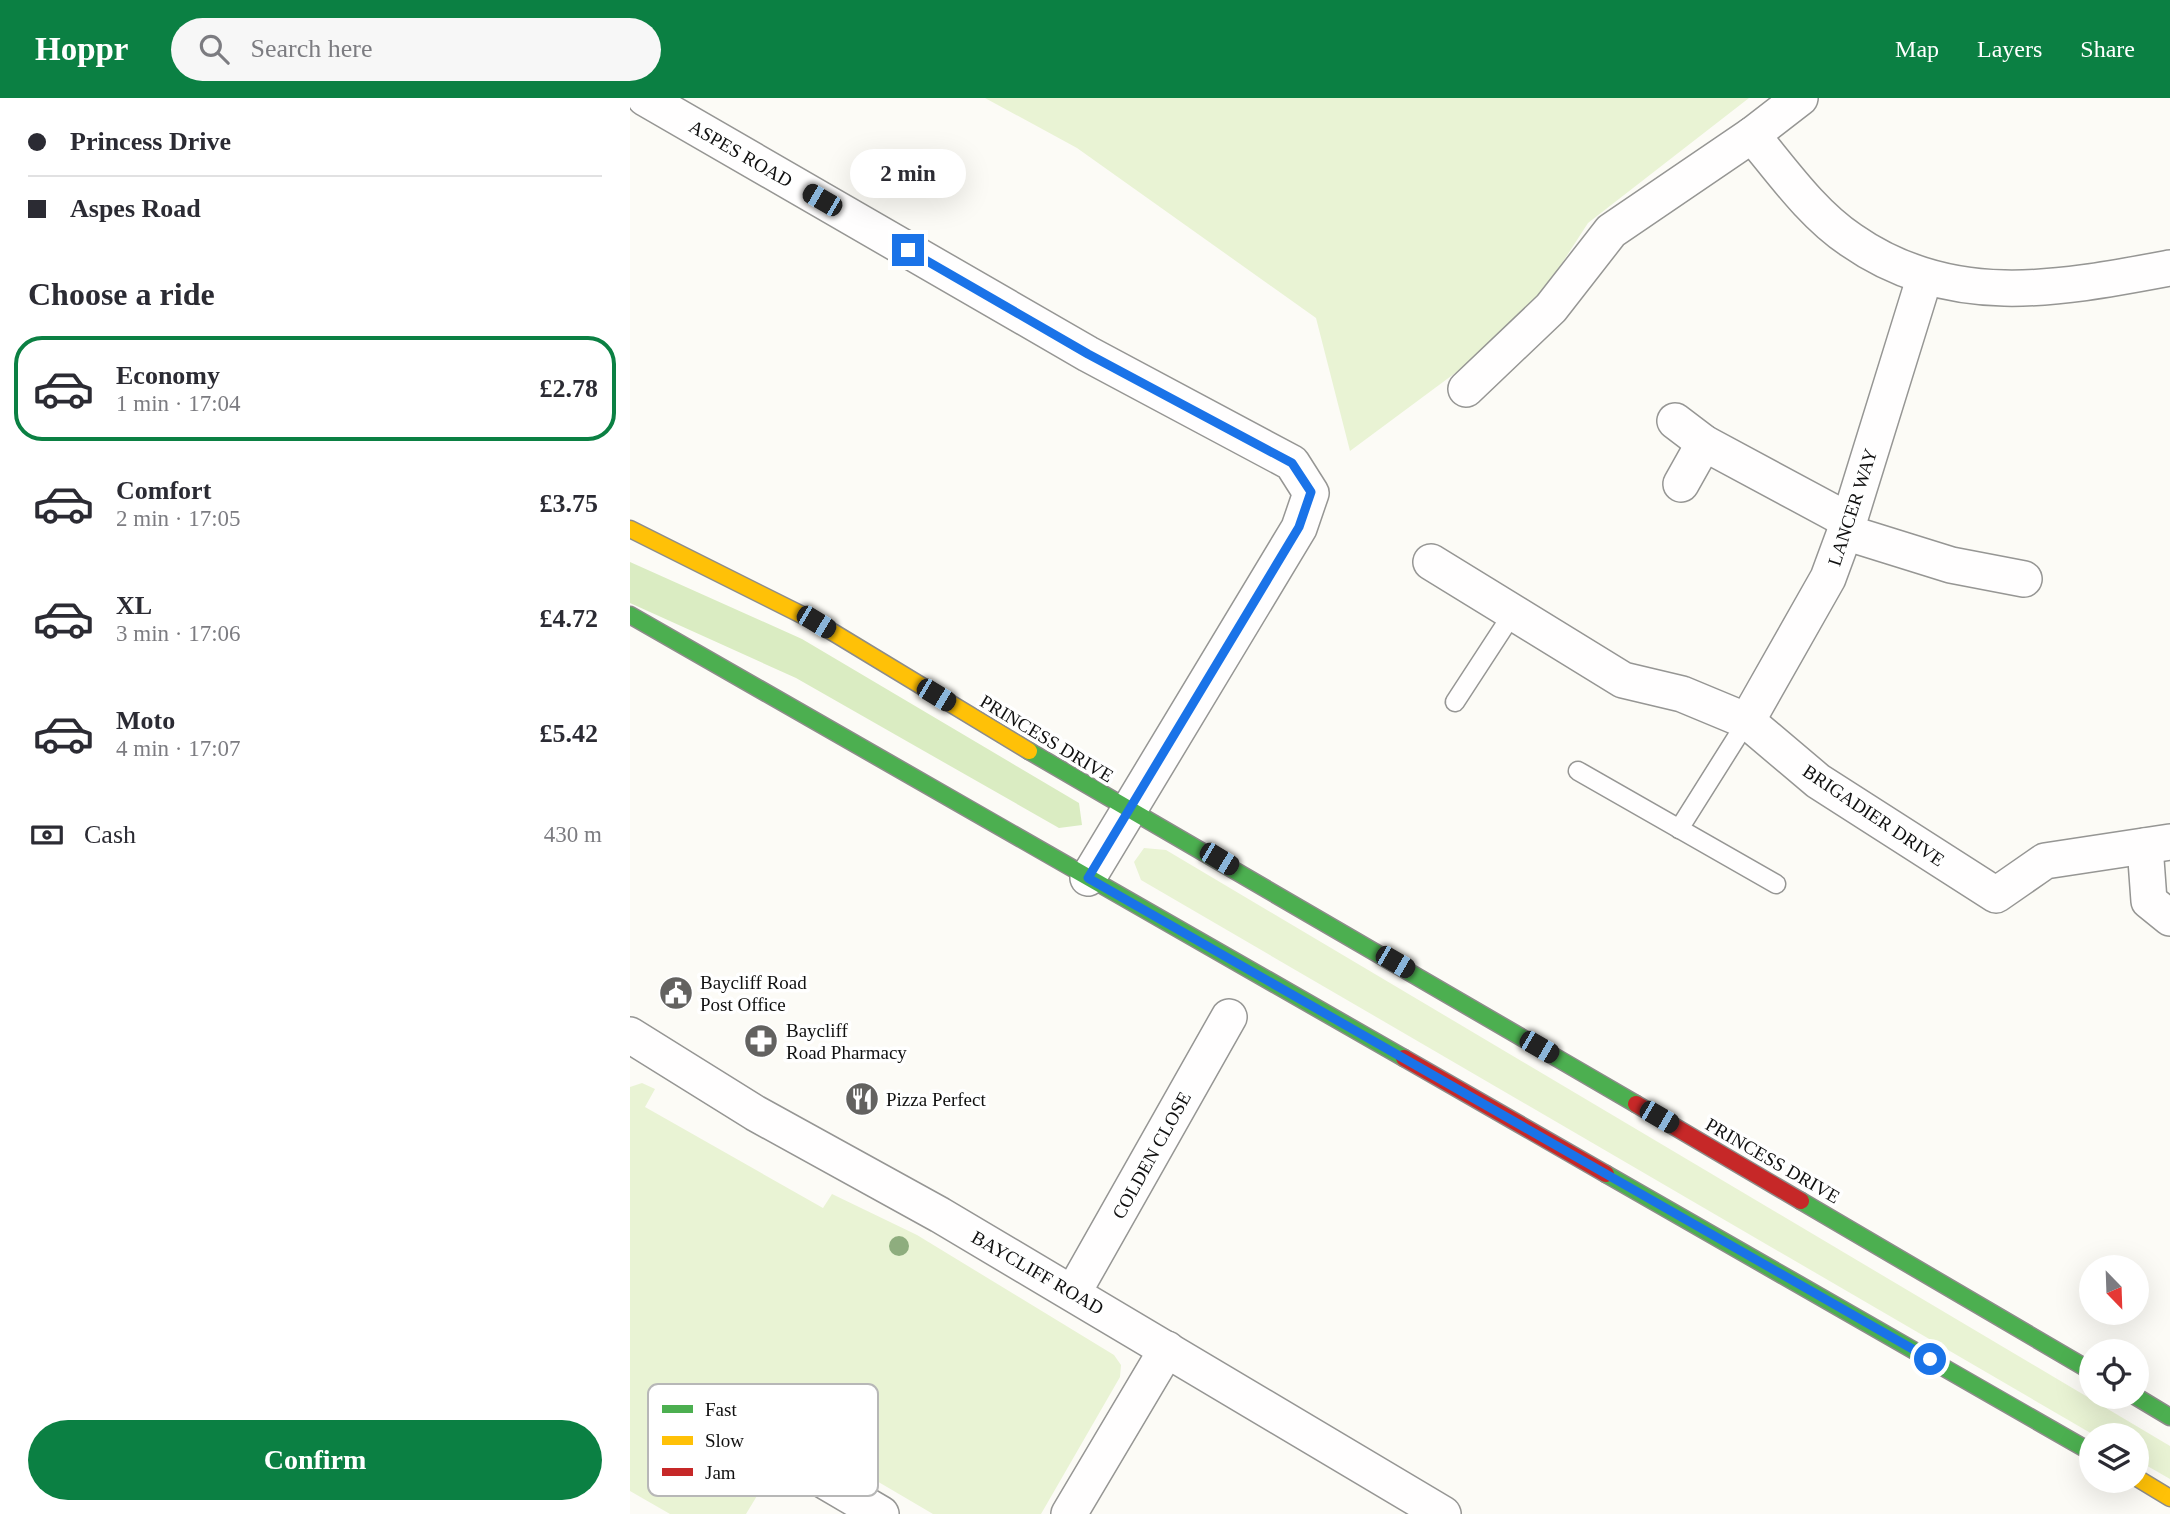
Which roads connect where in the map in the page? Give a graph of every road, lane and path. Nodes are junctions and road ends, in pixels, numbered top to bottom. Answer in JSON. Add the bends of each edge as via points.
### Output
{"nodes":[{"id":1,"x":645,"y":98,"type":"edge"},
{"id":2,"x":1800,"y":98,"type":"edge"},
{"id":3,"x":1752,"y":135,"type":"junction"},
{"id":4,"x":2170,"y":268,"type":"edge"},
{"id":5,"x":1924,"y":279,"type":"junction"},
{"id":6,"x":1466,"y":389,"type":"dead end"},
{"id":7,"x":1675,"y":421,"type":"dead end"},
{"id":8,"x":1704,"y":443,"type":"junction"},
{"id":9,"x":1681,"y":484,"type":"dead end"},
{"id":10,"x":1847,"y":526,"type":"junction"},
{"id":11,"x":630,"y":529,"type":"edge"},
{"id":12,"x":1431,"y":562,"type":"dead end"},
{"id":13,"x":2024,"y":579,"type":"dead end"},
{"id":14,"x":1513,"y":613,"type":"junction"},
{"id":15,"x":630,"y":615,"type":"edge"},
{"id":16,"x":1455,"y":702,"type":"dead end"},
{"id":17,"x":1747,"y":721,"type":"junction"},
{"id":18,"x":1578,"y":771,"type":"dead end"},
{"id":19,"x":1127,"y":811,"type":"junction"},
{"id":20,"x":1679,"y":829,"type":"junction"},
{"id":21,"x":2157,"y":844,"type":"edge"},
{"id":22,"x":1088,"y":878,"type":"junction"},
{"id":23,"x":1776,"y":884,"type":"dead end"},
{"id":24,"x":2170,"y":918,"type":"edge"},
{"id":25,"x":1229,"y":1017,"type":"dead end"},
{"id":26,"x":630,"y":1035,"type":"edge"},
{"id":27,"x":1073,"y":1293,"type":"junction"},
{"id":28,"x":1167,"y":1349,"type":"junction"},
{"id":29,"x":2079,"y":1364,"type":"edge"},
{"id":30,"x":2149,"y":1404,"type":"edge"},
{"id":31,"x":2170,"y":1417,"type":"edge"},
{"id":32,"x":2079,"y":1445,"type":"edge"},
{"id":33,"x":2149,"y":1485,"type":"edge"},
{"id":34,"x":850,"y":1496,"type":"edge"},
{"id":35,"x":2170,"y":1497,"type":"edge"},
{"id":36,"x":881,"y":1514,"type":"edge"},
{"id":37,"x":1069,"y":1514,"type":"edge"},
{"id":38,"x":1443,"y":1514,"type":"edge"}],
"edges":[{"from":1,"to":19,"type":"street","name":"ASPES ROAD","via":[[1088,354],[1292,463],[1311,492],[1299,527]]},
{"from":2,"to":3,"type":"street"},
{"from":3,"to":5,"type":"street","via":[[1810,203],[1850,240]]},
{"from":3,"to":6,"type":"street","via":[[1611,231],[1551,307]]},
{"from":4,"to":5,"type":"street","via":[[2077,285],[1973,288]]},
{"from":5,"to":10,"type":"street","name":"LANCER WAY"},
{"from":7,"to":8,"type":"street"},
{"from":8,"to":9,"type":"street"},
{"from":8,"to":10,"type":"street"},
{"from":10,"to":13,"type":"street","via":[[1951,565]]},
{"from":10,"to":17,"type":"street","name":"LANCER WAY","via":[[1828,578]]},
{"from":11,"to":19,"type":"street","name":"PRINCESS DRIVE","via":[[816,622]]},
{"from":12,"to":14,"type":"street","name":"BRIGADIER DRIVE"},
{"from":14,"to":16,"type":"lane"},
{"from":14,"to":17,"type":"street","name":"BRIGADIER DRIVE","via":[[1623,680],[1682,694]]},
{"from":15,"to":22,"type":"street"},
{"from":17,"to":20,"type":"lane"},
{"from":17,"to":21,"type":"street","name":"BRIGADIER DRIVE","via":[[1818,781],[1996,895],[2045,861]]},
{"from":18,"to":20,"type":"lane"},
{"from":19,"to":22,"type":"street"},
{"from":19,"to":29,"type":"street","name":"PRINCESS DRIVE","via":[[1219,859]]},
{"from":20,"to":23,"type":"lane"},
{"from":21,"to":24,"type":"street","name":"BRIGADIER DRIVE","via":[[2149,901]]},
{"from":22,"to":32,"type":"street"},
{"from":25,"to":27,"type":"street","name":"COLDEN CLOSE"},
{"from":26,"to":27,"type":"street","name":"BAYCLIFF ROAD","via":[[755,1113]]},
{"from":27,"to":28,"type":"street","name":"BAYCLIFF ROAD"},
{"from":28,"to":37,"type":"street"},
{"from":28,"to":38,"type":"street","name":"BAYCLIFF ROAD"},
{"from":30,"to":31,"type":"street"},
{"from":33,"to":35,"type":"street"},
{"from":34,"to":36,"type":"street"}]}
